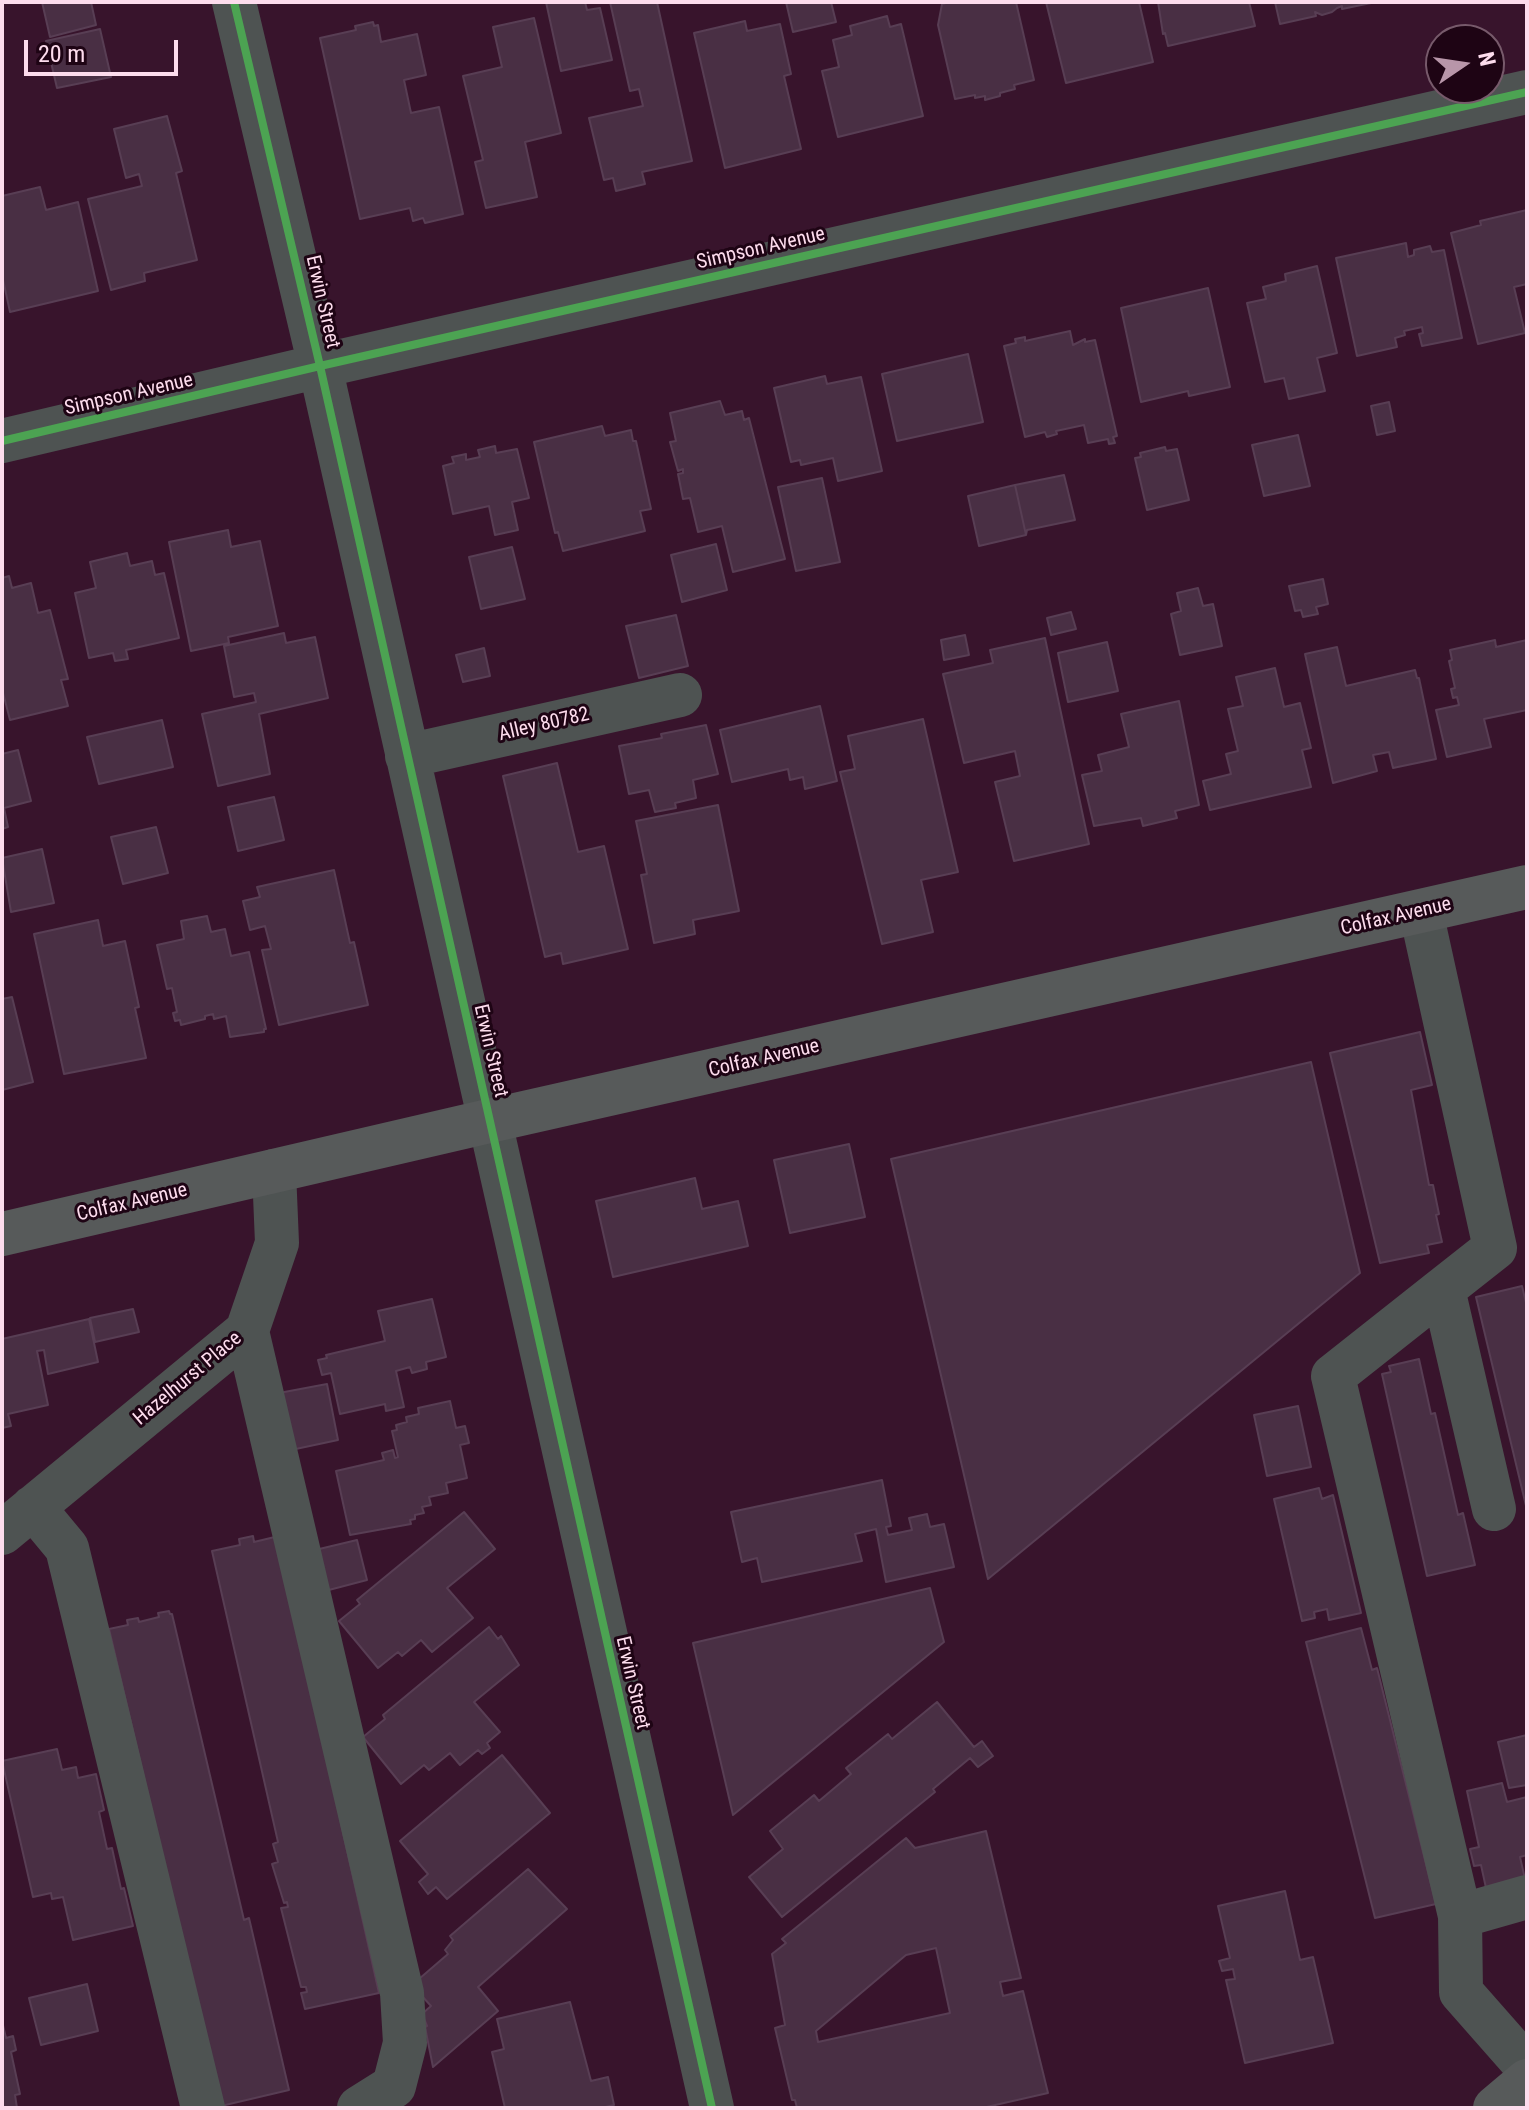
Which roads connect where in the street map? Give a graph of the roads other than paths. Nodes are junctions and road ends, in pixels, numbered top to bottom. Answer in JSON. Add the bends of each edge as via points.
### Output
{"nodes":[{"id":1,"x":234,"y":2,"type":"edge"},
{"id":2,"x":1527,"y":92,"type":"edge"},
{"id":3,"x":320,"y":366,"type":"junction"},
{"id":4,"x":2,"y":441,"type":"edge"},
{"id":5,"x":680,"y":695,"type":"dead end"},
{"id":6,"x":407,"y":756,"type":"junction"},
{"id":7,"x":1527,"y":887,"type":"edge"},
{"id":8,"x":1421,"y":912,"type":"junction"},
{"id":9,"x":489,"y":1121,"type":"junction"},
{"id":10,"x":274,"y":1171,"type":"junction"},
{"id":11,"x":2,"y":1234,"type":"edge"},
{"id":12,"x":1443,"y":1289,"type":"junction"},
{"id":13,"x":247,"y":1331,"type":"junction"},
{"id":14,"x":1494,"y":1509,"type":"dead end"},
{"id":15,"x":18,"y":1520,"type":"edge"},
{"id":16,"x":1527,"y":1897,"type":"edge"},
{"id":17,"x":1460,"y":1916,"type":"junction"},
{"id":18,"x":1527,"y":2067,"type":"edge"},
{"id":19,"x":1527,"y":2081,"type":"edge"},
{"id":20,"x":203,"y":2108,"type":"edge"},
{"id":21,"x":359,"y":2108,"type":"edge"},
{"id":22,"x":712,"y":2108,"type":"edge"},
{"id":23,"x":1495,"y":2108,"type":"edge"}],
"edges":[{"from":1,"to":3,"type":"street","name":"Erwin Street"},
{"from":2,"to":3,"type":"street","name":"Simpson Avenue"},
{"from":3,"to":4,"type":"street","name":"Simpson Avenue"},
{"from":3,"to":6,"type":"street","name":"Erwin Street"},
{"from":5,"to":6,"type":"street","name":"Alley 80782"},
{"from":6,"to":9,"type":"street","name":"Erwin Street"},
{"from":7,"to":8,"type":"main road","name":"Colfax Avenue"},
{"from":8,"to":9,"type":"main road","name":"Colfax Avenue"},
{"from":8,"to":12,"type":"street","via":[[1495,1248]]},
{"from":9,"to":10,"type":"main road","name":"Colfax Avenue"},
{"from":9,"to":22,"type":"street","name":"Erwin Street"},
{"from":10,"to":11,"type":"main road","name":"Colfax Avenue"},
{"from":10,"to":13,"type":"street","name":"Hazelhurst Place","via":[[277,1243]]},
{"from":12,"to":14,"type":"street"},
{"from":12,"to":17,"type":"street","via":[[1333,1376]]},
{"from":13,"to":15,"type":"street","name":"Hazelhurst Place"},
{"from":13,"to":21,"type":"street","via":[[402,1993],[405,2043],[394,2086]]},
{"from":15,"to":20,"type":"street","via":[[67,1548]]},
{"from":16,"to":17,"type":"street"},
{"from":17,"to":18,"type":"street","via":[[1461,1992]]},
{"from":19,"to":23,"type":"main road"}]}
